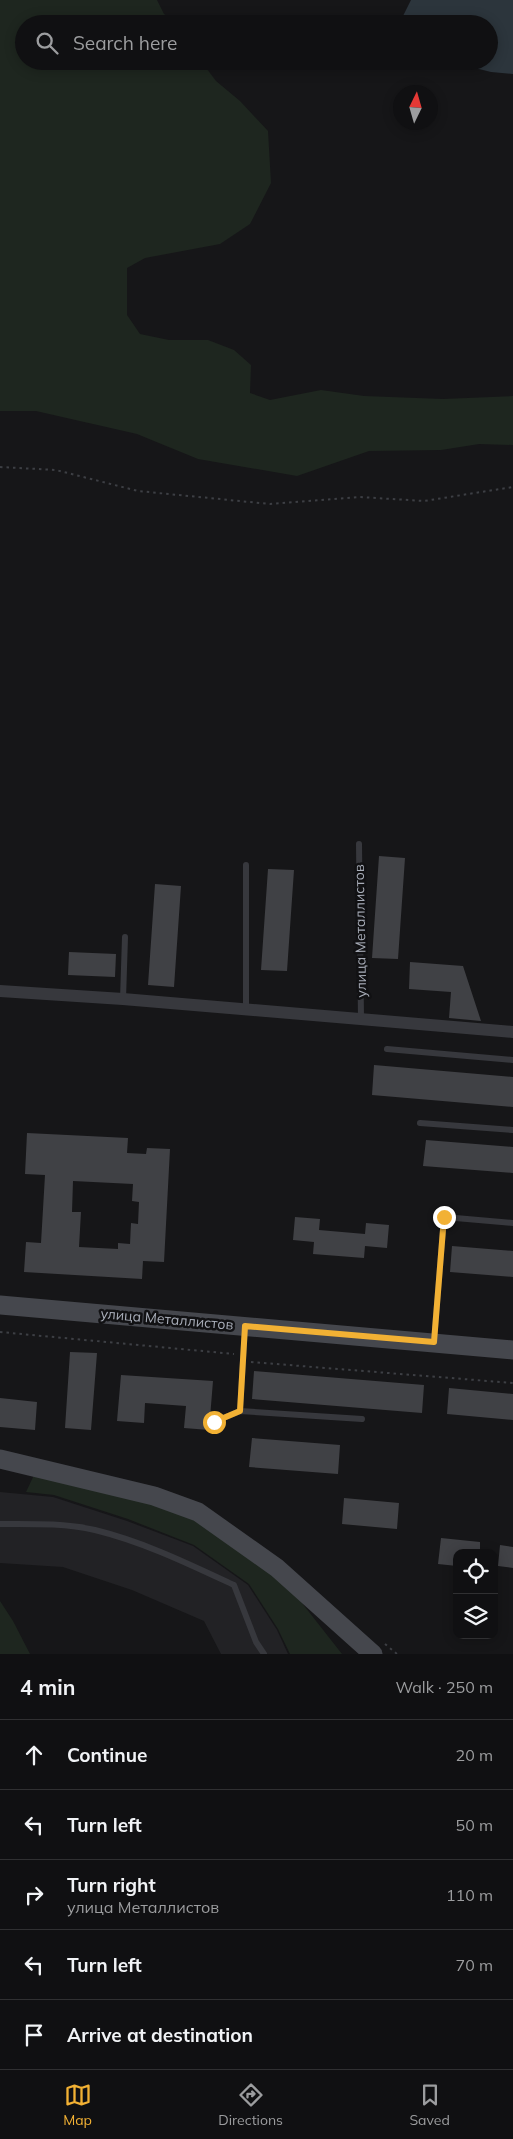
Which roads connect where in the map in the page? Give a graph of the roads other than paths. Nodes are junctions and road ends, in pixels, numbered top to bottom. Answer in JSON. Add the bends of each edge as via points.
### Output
{"nodes":[{"id":1,"x":359,"y":844,"type":"dead end"},
{"id":2,"x":246,"y":865,"type":"dead end"},
{"id":3,"x":125,"y":937,"type":"dead end"},
{"id":4,"x":0,"y":991,"type":"edge"},
{"id":5,"x":123,"y":999,"type":"junction"},
{"id":6,"x":246,"y":1010,"type":"junction"},
{"id":7,"x":361,"y":1018,"type":"junction"},
{"id":8,"x":513,"y":1032,"type":"edge"},
{"id":9,"x":387,"y":1049,"type":"dead end"},
{"id":10,"x":513,"y":1060,"type":"edge"},
{"id":11,"x":420,"y":1123,"type":"dead end"},
{"id":12,"x":513,"y":1130,"type":"edge"},
{"id":13,"x":513,"y":1224,"type":"edge"},
{"id":14,"x":0,"y":1305,"type":"edge"},
{"id":15,"x":245,"y":1326,"type":"junction"},
{"id":16,"x":434,"y":1342,"type":"junction"},
{"id":17,"x":513,"y":1350,"type":"edge"},
{"id":18,"x":240,"y":1411,"type":"junction"},
{"id":19,"x":362,"y":1419,"type":"dead end"},
{"id":20,"x":214,"y":1422,"type":"dead end"},
{"id":21,"x":0,"y":1459,"type":"edge"},
{"id":22,"x":0,"y":1524,"type":"edge"},
{"id":23,"x":264,"y":1654,"type":"edge"},
{"id":24,"x":374,"y":1654,"type":"edge"}],
"edges":[{"from":1,"to":7,"type":"lane","name":"улица Металлистов"},
{"from":2,"to":6,"type":"lane"},
{"from":3,"to":5,"type":"lane"},
{"from":4,"to":5,"type":"street","name":"улица Металлистов"},
{"from":5,"to":6,"type":"street","name":"улица Металлистов"},
{"from":6,"to":7,"type":"street","name":"улица Металлистов"},
{"from":7,"to":8,"type":"street","name":"улица Металлистов"},
{"from":9,"to":10,"type":"lane"},
{"from":11,"to":12,"type":"lane"},
{"from":13,"to":16,"type":"lane","via":[[444,1217]]},
{"from":14,"to":15,"type":"street","name":"улица Металлистов"},
{"from":15,"to":16,"type":"street","name":"улица Металлистов"},
{"from":15,"to":18,"type":"lane"},
{"from":16,"to":17,"type":"street","name":"улица Металлистов"},
{"from":18,"to":19,"type":"lane"},
{"from":18,"to":20,"type":"lane"},
{"from":21,"to":24,"type":"street","via":[[154,1496],[198,1512],[277,1568]]},
{"from":22,"to":23,"type":"lane","via":[[51,1524],[94,1530],[155,1549],[234,1585],[256,1642]]}]}
